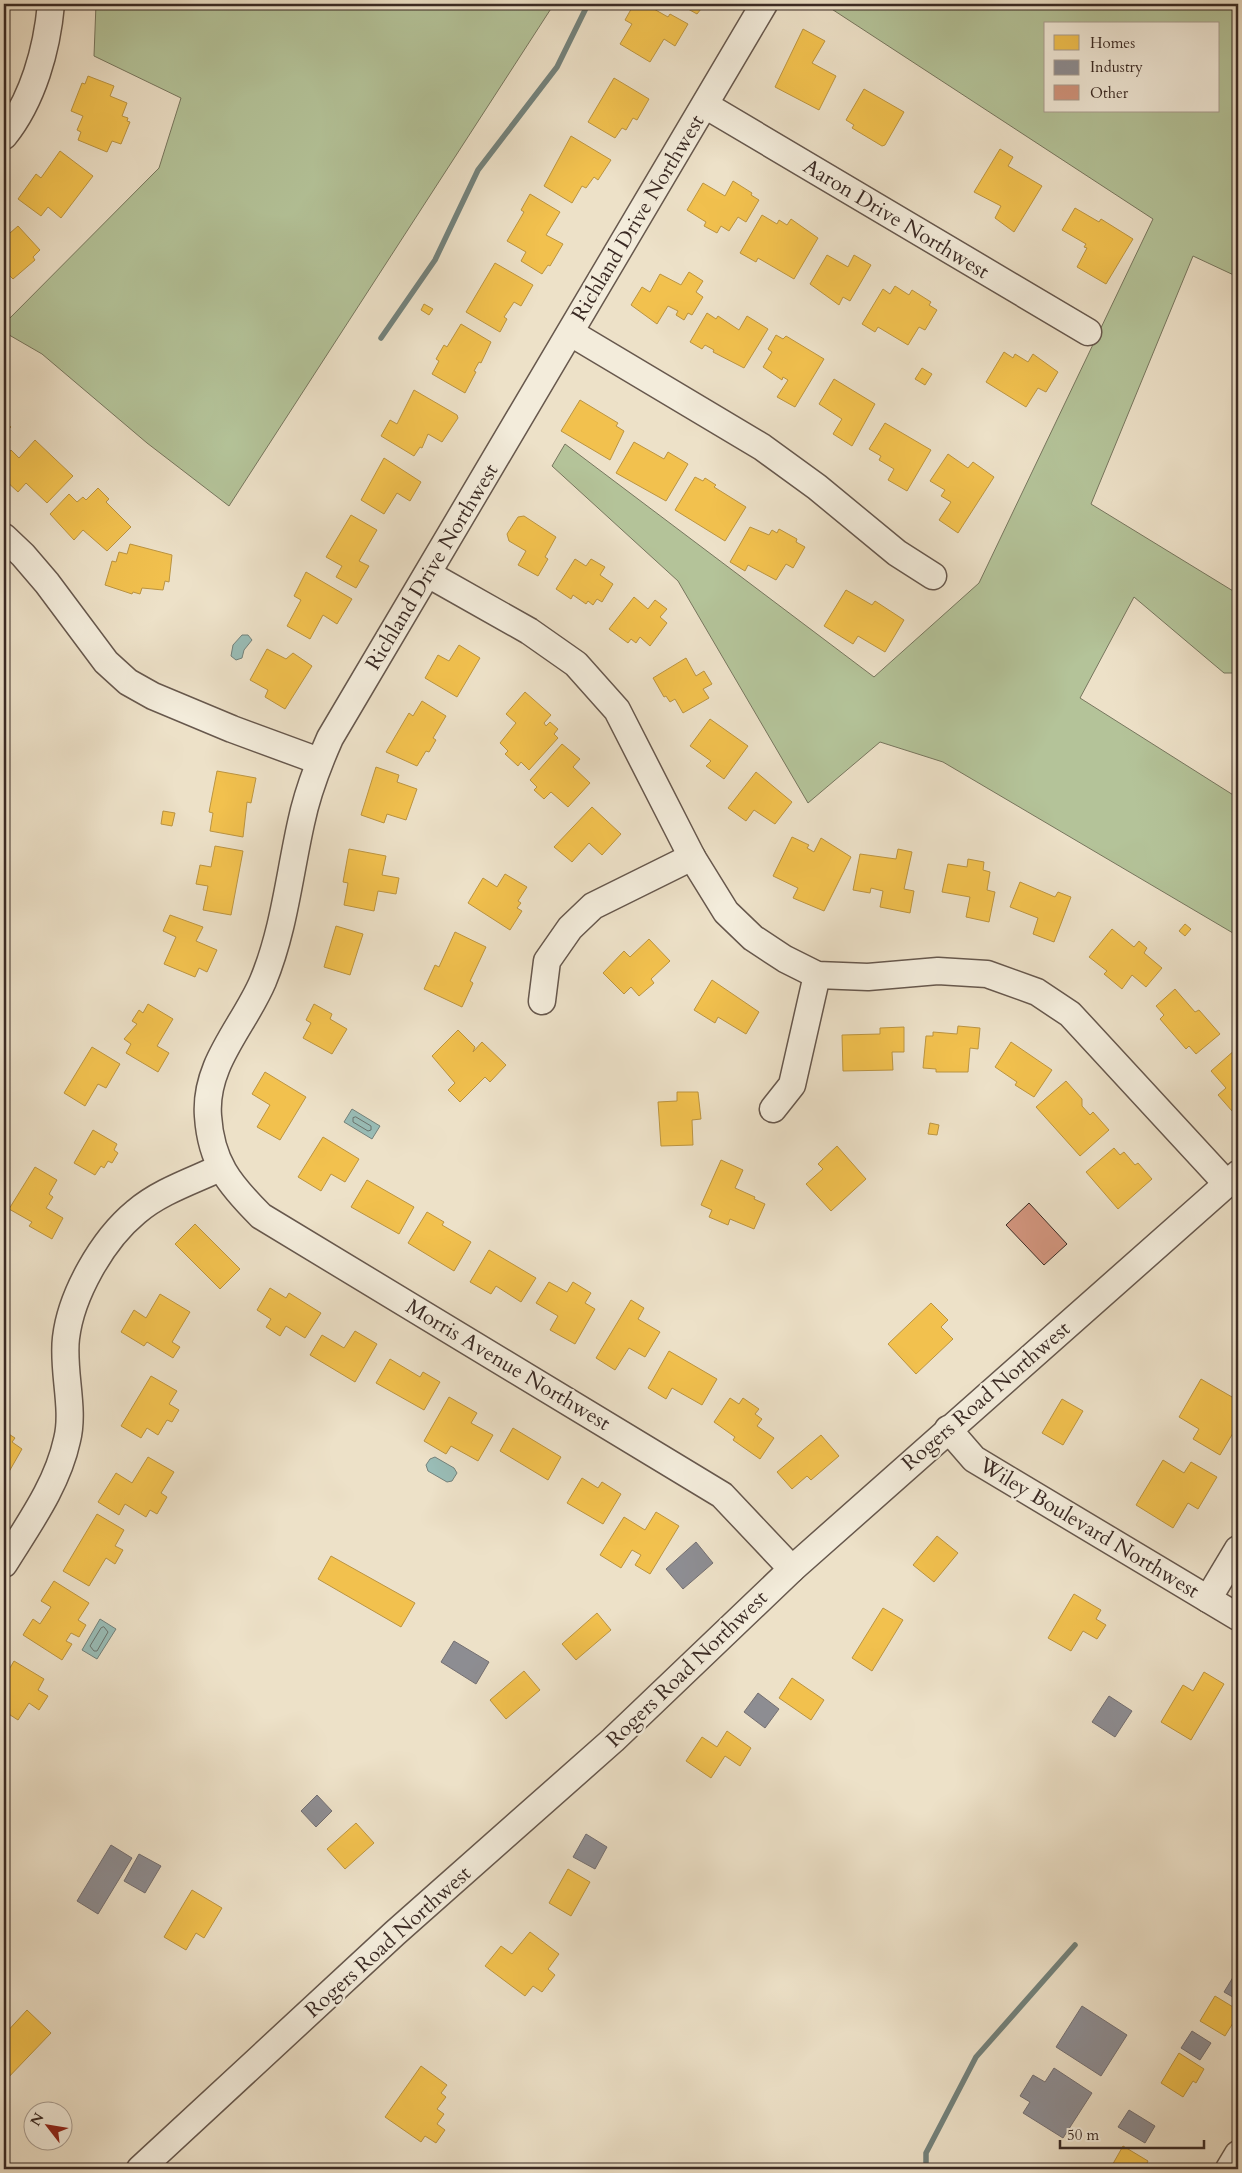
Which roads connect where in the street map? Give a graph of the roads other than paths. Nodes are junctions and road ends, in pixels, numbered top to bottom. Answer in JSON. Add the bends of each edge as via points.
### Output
{"nodes":[{"id":1,"x":51,"y":4,"type":"edge"},
{"id":2,"x":764,"y":4,"type":"edge"},
{"id":3,"x":705,"y":105,"type":"junction"},
{"id":4,"x":4,"y":136,"type":"edge"},
{"id":5,"x":571,"y":332,"type":"junction"},
{"id":6,"x":1088,"y":332,"type":"dead end"},
{"id":7,"x":4,"y":538,"type":"edge"},
{"id":8,"x":428,"y":574,"type":"junction"},
{"id":9,"x":933,"y":576,"type":"dead end"},
{"id":10,"x":319,"y":761,"type":"junction"},
{"id":11,"x":692,"y":857,"type":"junction"},
{"id":12,"x":817,"y":975,"type":"junction"},
{"id":13,"x":542,"y":1001,"type":"dead end"},
{"id":14,"x":773,"y":1109,"type":"dead end"},
{"id":15,"x":220,"y":1168,"type":"junction"},
{"id":16,"x":1232,"y":1179,"type":"edge"},
{"id":17,"x":948,"y":1429,"type":"junction"},
{"id":18,"x":1238,"y":1549,"type":"edge"},
{"id":19,"x":6,"y":1555,"type":"edge"},
{"id":20,"x":792,"y":1568,"type":"junction"},
{"id":21,"x":1208,"y":1599,"type":"junction"},
{"id":22,"x":1238,"y":1617,"type":"edge"},
{"id":23,"x":1238,"y":2154,"type":"edge"},
{"id":24,"x":140,"y":2169,"type":"edge"},
{"id":25,"x":1229,"y":2169,"type":"edge"}],
"edges":[{"from":1,"to":4,"type":"street","via":[[46,45],[37,73],[24,104]]},
{"from":2,"to":3,"type":"street","name":"Richland Drive Northwest"},
{"from":3,"to":5,"type":"street","name":"Richland Drive Northwest"},
{"from":3,"to":6,"type":"street","name":"Aaron Drive Northwest"},
{"from":5,"to":8,"type":"street","name":"Richland Drive Northwest"},
{"from":5,"to":9,"type":"street","via":[[762,447],[897,553]]},
{"from":7,"to":10,"type":"street","via":[[47,583],[106,662],[128,682],[232,729]]},
{"from":8,"to":10,"type":"street","name":"Richland Drive Northwest"},
{"from":8,"to":11,"type":"street","via":[[530,631],[576,664],[617,710]]},
{"from":10,"to":15,"type":"street","name":"Richland Drive Northwest","via":[[301,823],[283,919],[273,952],[262,982],[220,1057],[210,1086],[208,1114]]},
{"from":11,"to":12,"type":"street","via":[[726,912],[753,938]]},
{"from":11,"to":13,"type":"street","via":[[593,906],[570,928],[547,961]]},
{"from":12,"to":14,"type":"street","via":[[792,1085]]},
{"from":12,"to":16,"type":"street","via":[[868,977],[938,971],[987,974],[1037,992],[1070,1014]]},
{"from":15,"to":19,"type":"street","via":[[169,1191],[136,1211],[110,1239],[76,1294],[66,1339],[68,1439],[54,1483]]},
{"from":15,"to":20,"type":"street","name":"Morris Avenue Northwest","via":[[239,1195],[260,1216],[722,1495]]},
{"from":16,"to":17,"type":"street","name":"Rogers Road Northwest"},
{"from":17,"to":20,"type":"street","name":"Rogers Road Northwest"},
{"from":17,"to":21,"type":"street","name":"Wiley Boulevard Northwest","via":[[974,1459]]},
{"from":18,"to":21,"type":"street"},
{"from":20,"to":24,"type":"street","name":"Rogers Road Northwest","via":[[613,1740],[395,1933]]},
{"from":21,"to":22,"type":"street","name":"Wiley Boulevard Northwest"},
{"from":23,"to":25,"type":"street"}]}
